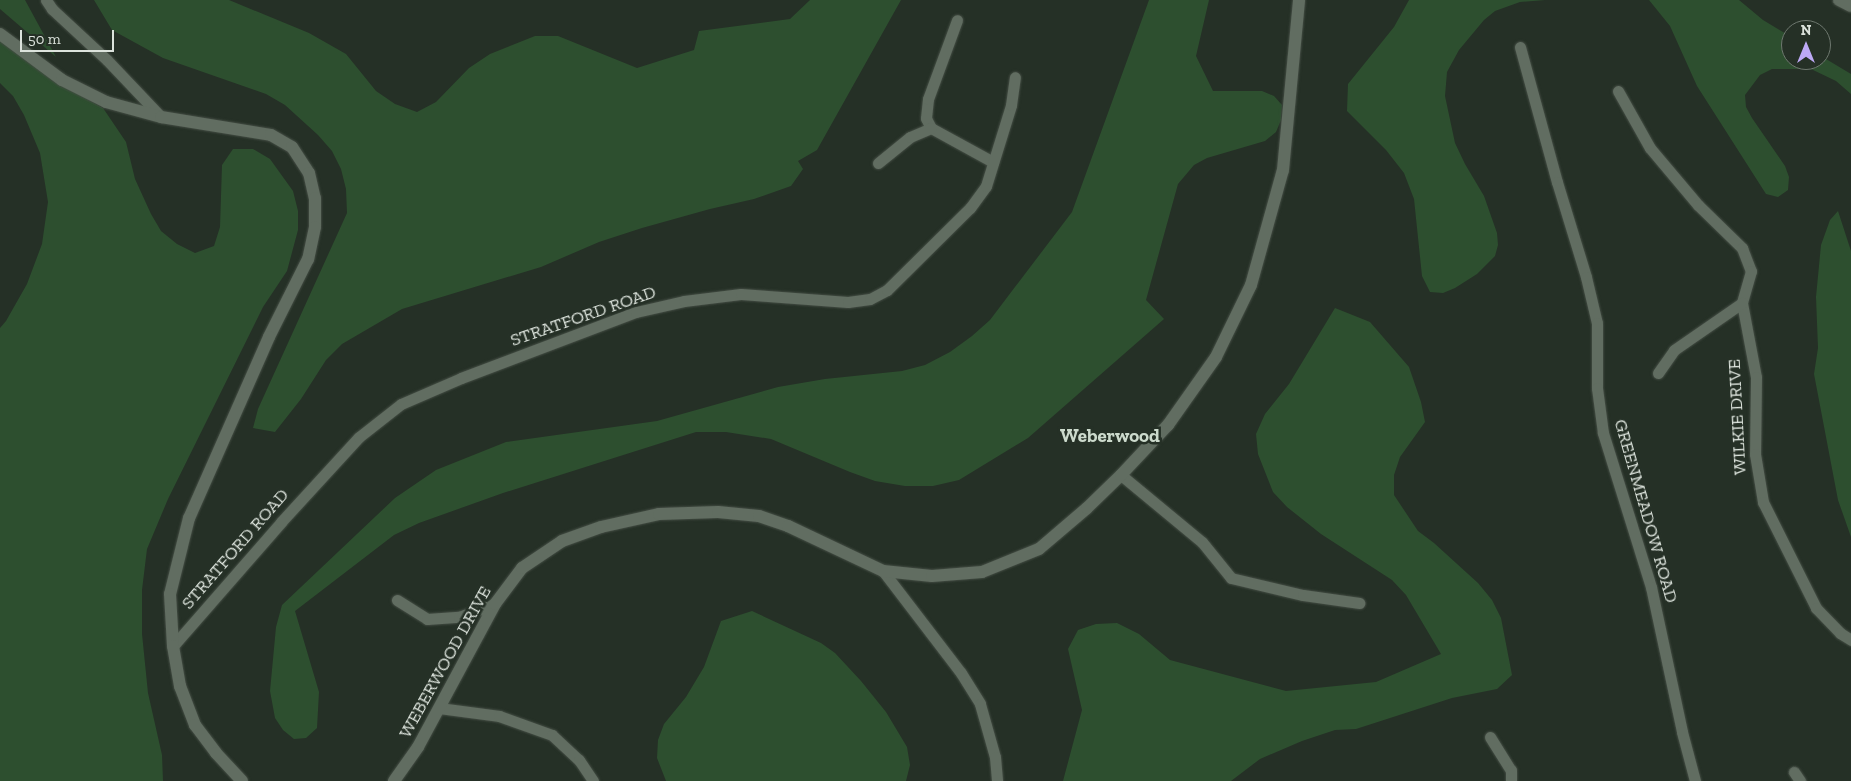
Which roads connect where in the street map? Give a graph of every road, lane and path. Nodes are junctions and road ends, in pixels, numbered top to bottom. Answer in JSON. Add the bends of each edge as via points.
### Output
{"nodes":[{"id":1,"x":46,"y":0,"type":"edge"},
{"id":2,"x":1299,"y":0,"type":"edge"},
{"id":3,"x":1839,"y":0,"type":"edge"},
{"id":4,"x":1851,"y":6,"type":"edge"},
{"id":5,"x":957,"y":20,"type":"dead end"},
{"id":6,"x":0,"y":34,"type":"edge"},
{"id":7,"x":1520,"y":47,"type":"dead end"},
{"id":8,"x":1015,"y":77,"type":"dead end"},
{"id":9,"x":1618,"y":90,"type":"dead end"},
{"id":10,"x":161,"y":117,"type":"junction"},
{"id":11,"x":931,"y":128,"type":"junction"},
{"id":12,"x":993,"y":162,"type":"junction"},
{"id":13,"x":878,"y":163,"type":"dead end"},
{"id":14,"x":1742,"y":303,"type":"junction"},
{"id":15,"x":1658,"y":373,"type":"dead end"},
{"id":16,"x":1122,"y":475,"type":"junction"},
{"id":17,"x":883,"y":571,"type":"junction"},
{"id":18,"x":397,"y":600,"type":"dead end"},
{"id":19,"x":1359,"y":603,"type":"dead end"},
{"id":20,"x":495,"y":604,"type":"junction"},
{"id":21,"x":1851,"y":640,"type":"edge"},
{"id":22,"x":173,"y":646,"type":"junction"},
{"id":23,"x":439,"y":708,"type":"junction"},
{"id":24,"x":1490,"y":737,"type":"dead end"},
{"id":25,"x":242,"y":781,"type":"edge"},
{"id":26,"x":394,"y":781,"type":"edge"},
{"id":27,"x":593,"y":781,"type":"edge"},
{"id":28,"x":997,"y":781,"type":"edge"},
{"id":29,"x":1511,"y":781,"type":"edge"},
{"id":30,"x":1695,"y":781,"type":"edge"}],
"edges":[{"from":1,"to":10,"type":"street"},
{"from":2,"to":16,"type":"street","name":"WEBERWOOD DRIVE","via":[[1283,170],[1251,285],[1216,357],[1168,425]]},
{"from":3,"to":4,"type":"street"},
{"from":5,"to":11,"type":"street","via":[[928,99],[926,118]]},
{"from":6,"to":10,"type":"street","via":[[62,80],[106,102]]},
{"from":7,"to":30,"type":"street","name":"GREENMEADOW ROAD","via":[[1586,276],[1596,323],[1597,388],[1603,433],[1651,587]]},
{"from":8,"to":12,"type":"street","name":"STRATFORD ROAD","via":[[1011,105]]},
{"from":9,"to":14,"type":"street","name":"WILKIE DRIVE","via":[[1650,148],[1698,205],[1742,248],[1751,271]]},
{"from":10,"to":22,"type":"street","via":[[271,135],[292,146],[309,174],[315,198],[315,227],[308,259],[269,337],[189,518],[170,594]]},
{"from":11,"to":12,"type":"street"},
{"from":11,"to":13,"type":"street","via":[[910,137]]},
{"from":12,"to":22,"type":"street","name":"STRATFORD ROAD","via":[[986,186],[970,208],[887,290],[870,299],[848,302],[741,294],[684,301],[636,312],[401,404],[353,444]]},
{"from":14,"to":15,"type":"street","via":[[1674,350]]},
{"from":14,"to":21,"type":"street","name":"WILKIE DRIVE","via":[[1756,377],[1755,454],[1763,502],[1816,608],[1835,629]]},
{"from":16,"to":17,"type":"street","name":"WEBERWOOD DRIVE","via":[[1046,543],[982,572],[932,576]]},
{"from":16,"to":19,"type":"street","via":[[1202,542],[1231,578],[1303,595]]},
{"from":17,"to":20,"type":"street","name":"WEBERWOOD DRIVE","via":[[788,526],[759,516],[718,512],[659,514],[601,527],[562,541],[522,568]]},
{"from":17,"to":28,"type":"street","via":[[961,673],[980,704],[995,757]]},
{"from":18,"to":20,"type":"street","via":[[427,619],[459,617]]},
{"from":20,"to":23,"type":"street","name":"WEBERWOOD DRIVE"},
{"from":22,"to":25,"type":"street","via":[[180,686],[196,725]]},
{"from":23,"to":26,"type":"street","name":"WEBERWOOD DRIVE","via":[[418,747]]},
{"from":23,"to":27,"type":"street","via":[[499,716],[552,735],[579,760]]},
{"from":24,"to":29,"type":"street","via":[[1511,770]]}]}
